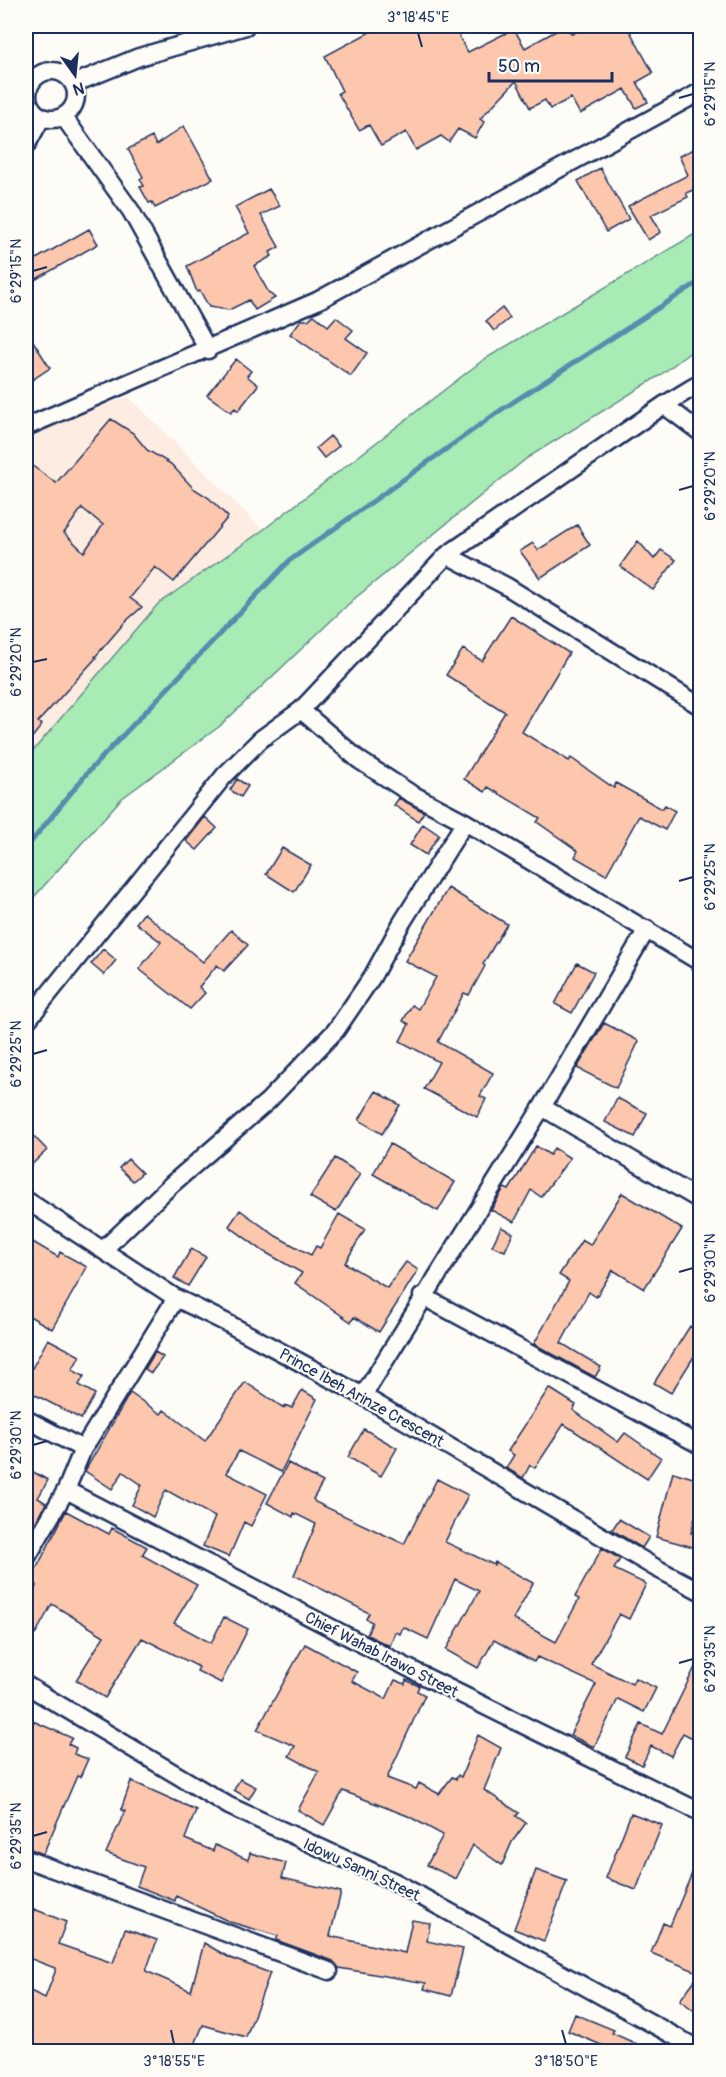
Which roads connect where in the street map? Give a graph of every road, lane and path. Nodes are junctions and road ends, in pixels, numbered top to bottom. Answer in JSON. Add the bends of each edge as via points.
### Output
{"nodes":[{"id":1,"x":246,"y":26,"type":"edge"},
{"id":2,"x":29,"y":79,"type":"edge"},
{"id":3,"x":73,"y":84,"type":"junction"},
{"id":4,"x":700,"y":92,"type":"edge"},
{"id":5,"x":63,"y":116,"type":"junction"},
{"id":6,"x":42,"y":117,"type":"junction"},
{"id":7,"x":26,"y":146,"type":"edge"},
{"id":8,"x":208,"y":350,"type":"junction"},
{"id":9,"x":700,"y":383,"type":"edge"},
{"id":10,"x":664,"y":405,"type":"junction"},
{"id":11,"x":26,"y":427,"type":"edge"},
{"id":12,"x":700,"y":432,"type":"edge"},
{"id":13,"x":447,"y":555,"type":"junction"},
{"id":14,"x":700,"y":706,"type":"edge"},
{"id":15,"x":301,"y":710,"type":"junction"},
{"id":16,"x":465,"y":822,"type":"junction"},
{"id":17,"x":646,"y":929,"type":"junction"},
{"id":18,"x":700,"y":962,"type":"edge"},
{"id":19,"x":26,"y":1022,"type":"edge"},
{"id":20,"x":542,"y":1107,"type":"junction"},
{"id":21,"x":26,"y":1200,"type":"edge"},
{"id":22,"x":700,"y":1200,"type":"edge"},
{"id":23,"x":103,"y":1250,"type":"junction"},
{"id":24,"x":422,"y":1296,"type":"junction"},
{"id":25,"x":176,"y":1298,"type":"junction"},
{"id":26,"x":363,"y":1396,"type":"junction"},
{"id":27,"x":26,"y":1419,"type":"edge"},
{"id":28,"x":700,"y":1445,"type":"edge"},
{"id":29,"x":83,"y":1449,"type":"junction"},
{"id":30,"x":66,"y":1490,"type":"junction"},
{"id":31,"x":26,"y":1559,"type":"edge"},
{"id":32,"x":700,"y":1591,"type":"edge"},
{"id":33,"x":26,"y":1685,"type":"edge"},
{"id":34,"x":700,"y":1812,"type":"edge"},
{"id":35,"x":26,"y":1859,"type":"edge"},
{"id":36,"x":328,"y":1971,"type":"dead end"},
{"id":37,"x":676,"y":2045,"type":"edge"},
{"id":38,"x":700,"y":2050,"type":"edge"}],
"edges":[{"from":1,"to":3,"type":"street","via":[[139,57]]},
{"from":2,"to":3,"type":"street","via":[[53,72],[68,77]]},
{"from":2,"to":6,"type":"street","via":[[31,106]]},
{"from":3,"to":5,"type":"street","via":[[76,99]]},
{"from":4,"to":8,"type":"street","via":[[317,301]]},
{"from":5,"to":6,"type":"street"},
{"from":5,"to":8,"type":"street","via":[[131,211]]},
{"from":6,"to":7,"type":"street"},
{"from":8,"to":11,"type":"street"},
{"from":9,"to":10,"type":"street"},
{"from":10,"to":12,"type":"street"},
{"from":10,"to":13,"type":"street"},
{"from":13,"to":14,"type":"street","via":[[506,586]]},
{"from":13,"to":15,"type":"street"},
{"from":15,"to":16,"type":"street","via":[[359,760]]},
{"from":15,"to":19,"type":"street","via":[[261,739],[224,776]]},
{"from":16,"to":17,"type":"street"},
{"from":16,"to":23,"type":"street","via":[[372,977],[336,1029],[268,1101]]},
{"from":17,"to":18,"type":"street"},
{"from":17,"to":20,"type":"street"},
{"from":20,"to":22,"type":"street"},
{"from":20,"to":24,"type":"street"},
{"from":21,"to":23,"type":"street","name":"Prince Ibeh Arinze Crescent"},
{"from":23,"to":25,"type":"street","name":"Prince Ibeh Arinze Crescent"},
{"from":24,"to":26,"type":"street"},
{"from":24,"to":28,"type":"street"},
{"from":25,"to":26,"type":"street","name":"Prince Ibeh Arinze Crescent"},
{"from":25,"to":29,"type":"street"},
{"from":26,"to":32,"type":"street","name":"Prince Ibeh Arinze Crescent"},
{"from":27,"to":29,"type":"street"},
{"from":29,"to":30,"type":"street"},
{"from":30,"to":31,"type":"street"},
{"from":30,"to":34,"type":"street","name":"Chief Wahab Irawo Street","via":[[412,1670]]},
{"from":33,"to":37,"type":"street","name":"Idowu Sanni Street","via":[[229,1806],[395,1882]]},
{"from":35,"to":36,"type":"street"},
{"from":37,"to":38,"type":"street","name":"Idowu Sanni Street"}]}
